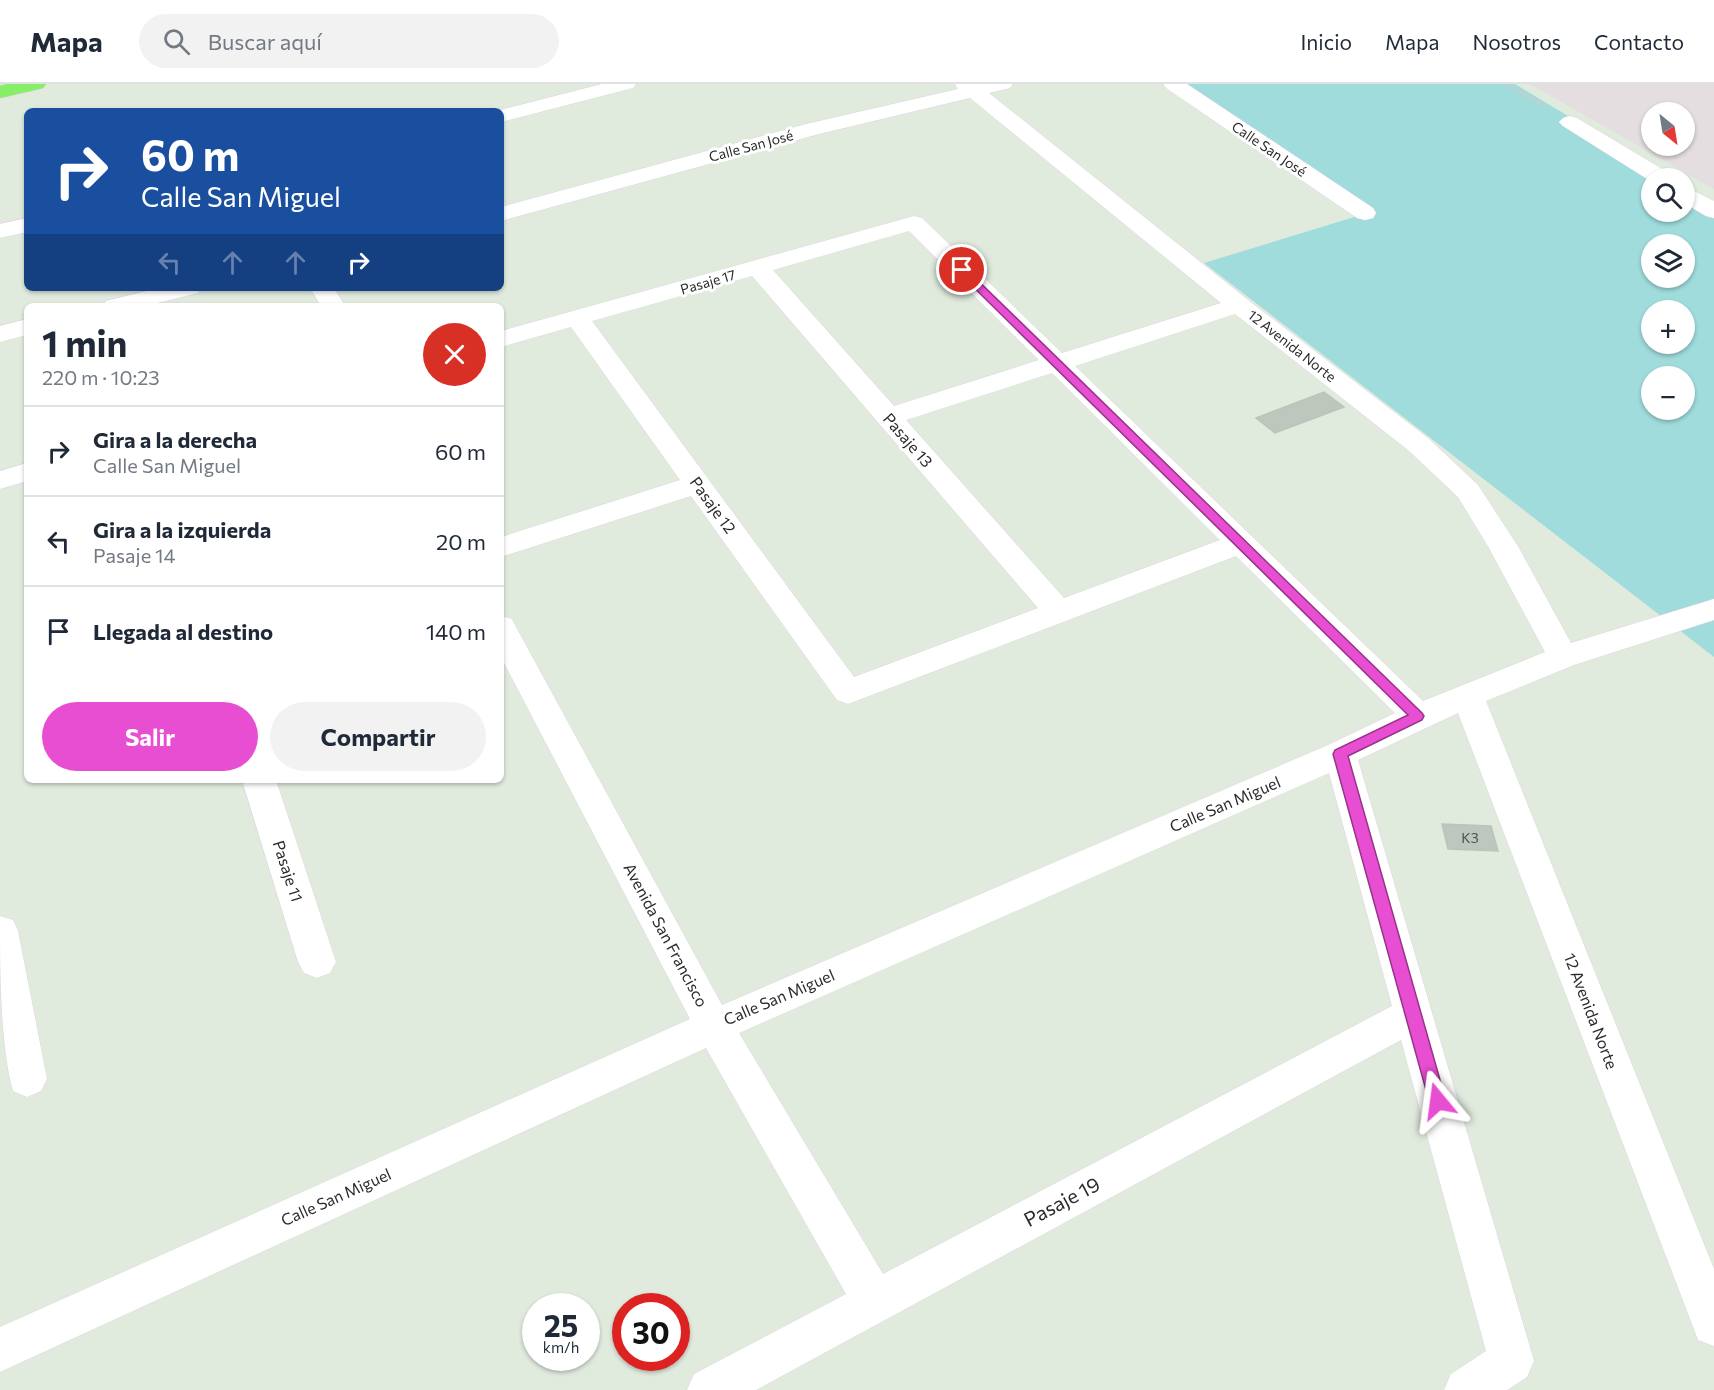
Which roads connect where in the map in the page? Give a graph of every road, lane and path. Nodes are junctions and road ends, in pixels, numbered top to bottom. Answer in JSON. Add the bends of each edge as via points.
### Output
{"nodes":[{"id":1,"x":36,"y":84,"type":"edge"},
{"id":2,"x":626,"y":84,"type":"edge"},
{"id":3,"x":1003,"y":84,"type":"edge"},
{"id":4,"x":1173,"y":84,"type":"edge"},
{"id":5,"x":1506,"y":84,"type":"edge"},
{"id":6,"x":969,"y":88,"type":"edge"},
{"id":7,"x":0,"y":92,"type":"edge"},
{"id":8,"x":504,"y":115,"type":"edge"},
{"id":9,"x":1570,"y":122,"type":"joint"},
{"id":10,"x":1645,"y":168,"type":"edge"},
{"id":11,"x":1695,"y":200,"type":"edge"},
{"id":12,"x":1714,"y":211,"type":"edge"},
{"id":13,"x":504,"y":213,"type":"edge"},
{"id":14,"x":1365,"y":213,"type":"dead end"},
{"id":15,"x":24,"y":226,"type":"edge"},
{"id":16,"x":0,"y":231,"type":"edge"},
{"id":17,"x":758,"y":268,"type":"junction"},
{"id":18,"x":177,"y":291,"type":"edge"},
{"id":19,"x":127,"y":303,"type":"edge"},
{"id":20,"x":1239,"y":305,"type":"junction"},
{"id":21,"x":577,"y":318,"type":"junction"},
{"id":22,"x":24,"y":328,"type":"edge"},
{"id":23,"x":0,"y":334,"type":"edge"},
{"id":24,"x":504,"y":338,"type":"edge"},
{"id":25,"x":1057,"y":363,"type":"junction"},
{"id":26,"x":888,"y":417,"type":"junction"},
{"id":27,"x":24,"y":473,"type":"edge"},
{"id":28,"x":0,"y":480,"type":"edge"},
{"id":29,"x":698,"y":484,"type":"junction"},
{"id":30,"x":1241,"y":543,"type":"junction"},
{"id":31,"x":504,"y":546,"type":"edge"},
{"id":32,"x":1714,"y":609,"type":"edge"},
{"id":33,"x":1059,"y":612,"type":"junction"},
{"id":34,"x":504,"y":633,"type":"edge"},
{"id":35,"x":1563,"y":657,"type":"junction"},
{"id":36,"x":1468,"y":697,"type":"junction"},
{"id":37,"x":1418,"y":716,"type":"junction"},
{"id":38,"x":1340,"y":754,"type":"junction"},
{"id":39,"x":260,"y":783,"type":"edge"},
{"id":40,"x":0,"y":931,"type":"edge"},
{"id":41,"x":317,"y":962,"type":"dead end"},
{"id":42,"x":1413,"y":1014,"type":"junction"},
{"id":43,"x":714,"y":1026,"type":"junction"},
{"id":44,"x":27,"y":1078,"type":"dead end"},
{"id":45,"x":875,"y":1302,"type":"junction"},
{"id":46,"x":1714,"y":1324,"type":"edge"},
{"id":47,"x":0,"y":1350,"type":"edge"},
{"id":48,"x":710,"y":1390,"type":"edge"},
{"id":49,"x":1467,"y":1390,"type":"edge"}],
"edges":[{"from":1,"to":7,"type":"highway"},
{"from":2,"to":8,"type":"street"},
{"from":3,"to":6,"type":"street","name":"Calle San José"},
{"from":4,"to":14,"type":"street","name":"Calle San José"},
{"from":5,"to":9,"type":"path"},
{"from":6,"to":13,"type":"street","name":"Calle San José"},
{"from":6,"to":20,"type":"street","name":"12 Avenida Norte"},
{"from":9,"to":10,"type":"street"},
{"from":11,"to":12,"type":"street"},
{"from":15,"to":16,"type":"street"},
{"from":17,"to":21,"type":"street","name":"Pasaje 17"},
{"from":17,"to":25,"type":"street","name":"Pasaje 17","via":[[914,224]]},
{"from":17,"to":26,"type":"street","name":"Pasaje 13"},
{"from":18,"to":19,"type":"street"},
{"from":20,"to":25,"type":"street"},
{"from":20,"to":35,"type":"street","name":"12 Avenida Norte","via":[[1418,444],[1468,491]]},
{"from":21,"to":24,"type":"street","name":"Pasaje 17"},
{"from":21,"to":29,"type":"street","name":"Pasaje 12"},
{"from":22,"to":23,"type":"street"},
{"from":25,"to":26,"type":"street"},
{"from":25,"to":30,"type":"street"},
{"from":26,"to":33,"type":"street","name":"Pasaje 13"},
{"from":27,"to":28,"type":"street"},
{"from":29,"to":31,"type":"street"},
{"from":29,"to":33,"type":"street","name":"Pasaje 12","via":[[848,692]]},
{"from":30,"to":33,"type":"street"},
{"from":30,"to":37,"type":"street"},
{"from":32,"to":35,"type":"street","name":"Calle San Miguel"},
{"from":34,"to":43,"type":"street","name":"Avenida San Francisco"},
{"from":35,"to":36,"type":"street","name":"Calle San Miguel"},
{"from":36,"to":37,"type":"street","name":"Calle San Miguel"},
{"from":36,"to":46,"type":"street","name":"12 Avenida Norte"},
{"from":37,"to":38,"type":"street","name":"Calle San Miguel"},
{"from":38,"to":42,"type":"street"},
{"from":38,"to":43,"type":"street","name":"Calle San Miguel"},
{"from":39,"to":41,"type":"street","name":"Pasaje 11"},
{"from":40,"to":44,"type":"street"},
{"from":42,"to":45,"type":"street","name":"Pasaje 19"},
{"from":42,"to":49,"type":"street","via":[[1511,1361]]},
{"from":43,"to":45,"type":"street","name":"Avenida San Francisco"},
{"from":43,"to":47,"type":"street","name":"Calle San Miguel"},
{"from":45,"to":48,"type":"street","name":"Pasaje 19"}]}
